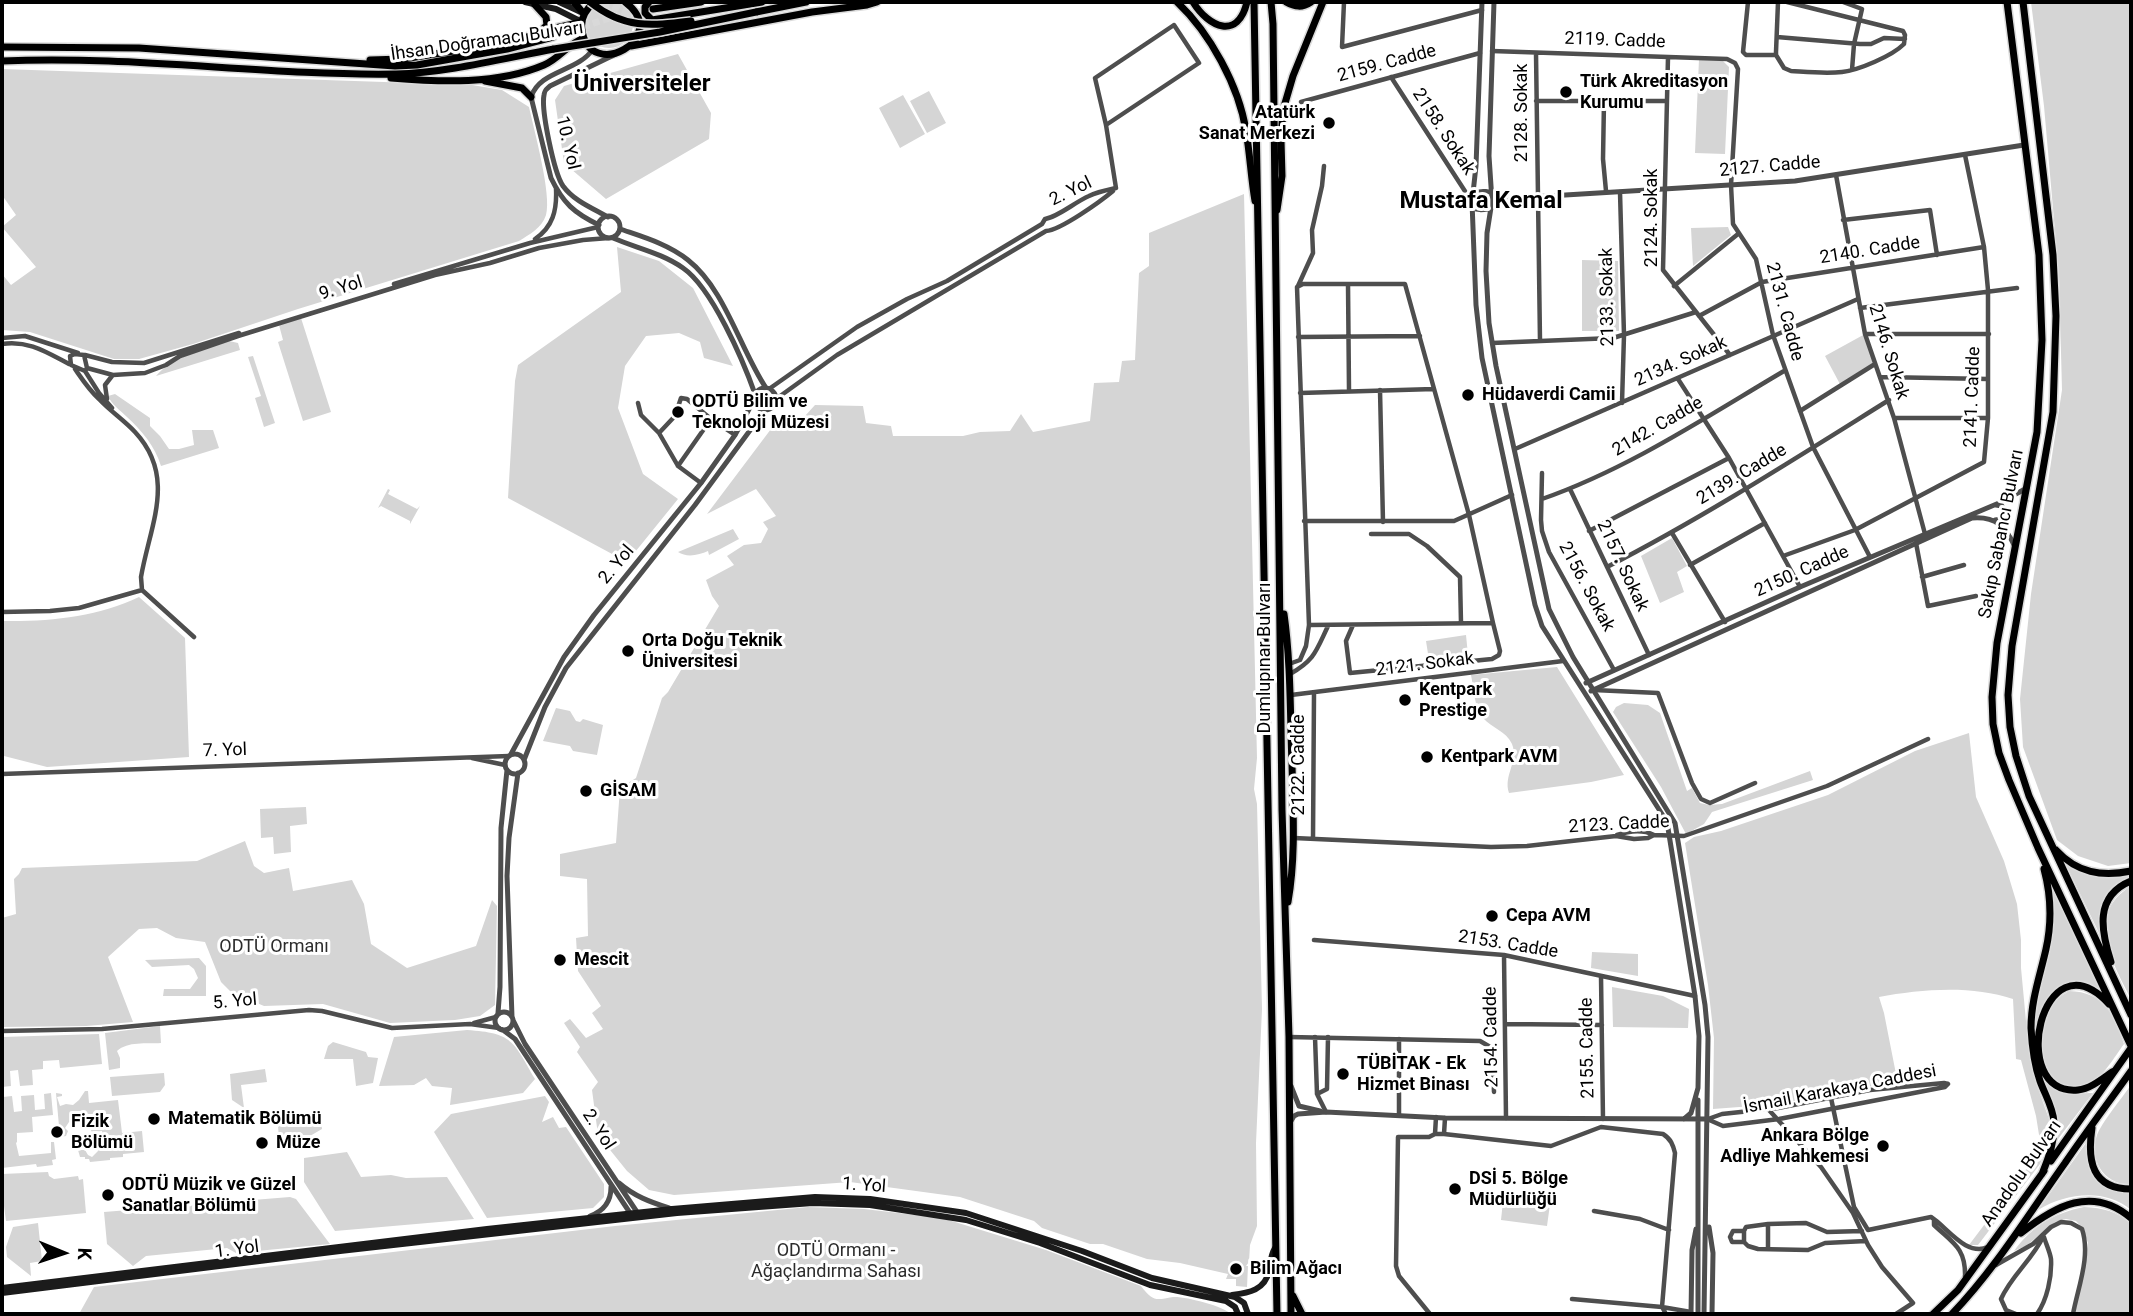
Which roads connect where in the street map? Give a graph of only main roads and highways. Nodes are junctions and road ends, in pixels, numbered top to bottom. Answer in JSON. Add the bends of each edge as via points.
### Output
{"nodes":[{"id":1,"x":524,"y":2,"type":"edge"},
{"id":2,"x":559,"y":2,"type":"edge"},
{"id":3,"x":574,"y":2,"type":"edge"},
{"id":4,"x":590,"y":2,"type":"edge"},
{"id":5,"x":595,"y":2,"type":"edge"},
{"id":6,"x":625,"y":2,"type":"tunnel mouth"},
{"id":7,"x":649,"y":2,"type":"edge"},
{"id":8,"x":701,"y":2,"type":"edge"},
{"id":9,"x":762,"y":2,"type":"edge"},
{"id":10,"x":806,"y":2,"type":"edge"},
{"id":11,"x":877,"y":2,"type":"edge"},
{"id":12,"x":1177,"y":2,"type":"edge"},
{"id":13,"x":1193,"y":2,"type":"edge"},
{"id":14,"x":1247,"y":2,"type":"edge"},
{"id":15,"x":1254,"y":2,"type":"edge"},
{"id":16,"x":1271,"y":2,"type":"edge"},
{"id":17,"x":1286,"y":2,"type":"edge"},
{"id":18,"x":1311,"y":2,"type":"edge"},
{"id":19,"x":1323,"y":2,"type":"edge"},
{"id":20,"x":2007,"y":2,"type":"edge"},
{"id":21,"x":2023,"y":2,"type":"edge"},
{"id":22,"x":535,"y":5,"type":"junction"},
{"id":23,"x":653,"y":9,"type":"tunnel mouth"},
{"id":24,"x":738,"y":15,"type":"junction"},
{"id":25,"x":583,"y":18,"type":"junction"},
{"id":26,"x":652,"y":20,"type":"junction"},
{"id":27,"x":542,"y":31,"type":"junction"},
{"id":28,"x":638,"y":32,"type":"junction"},
{"id":29,"x":553,"y":37,"type":"tunnel mouth"},
{"id":30,"x":584,"y":38,"type":"junction"},
{"id":31,"x":631,"y":46,"type":"junction"},
{"id":32,"x":2,"y":47,"type":"edge"},
{"id":33,"x":2,"y":61,"type":"edge"},
{"id":34,"x":316,"y":61,"type":"junction"},
{"id":35,"x":306,"y":72,"type":"junction"},
{"id":36,"x":473,"y":80,"type":"junction"},
{"id":37,"x":531,"y":97,"type":"road end"},
{"id":38,"x":1256,"y":211,"type":"junction"},
{"id":39,"x":1275,"y":228,"type":"junction"},
{"id":40,"x":1280,"y":583,"type":"junction"},
{"id":41,"x":2050,"y":844,"type":"junction"},
{"id":42,"x":2038,"y":848,"type":"junction"},
{"id":43,"x":2131,"y":871,"type":"edge"},
{"id":44,"x":2131,"y":881,"type":"edge"},
{"id":45,"x":1285,"y":920,"type":"junction"},
{"id":46,"x":2120,"y":989,"type":"junction"},
{"id":47,"x":2115,"y":1010,"type":"junction"},
{"id":48,"x":2131,"y":1015,"type":"edge"},
{"id":49,"x":2131,"y":1047,"type":"edge"},
{"id":50,"x":2115,"y":1070,"type":"junction"},
{"id":51,"x":2131,"y":1071,"type":"edge"},
{"id":52,"x":2092,"y":1125,"type":"junction"},
{"id":53,"x":2042,"y":1174,"type":"junction"},
{"id":54,"x":2131,"y":1189,"type":"edge"},
{"id":55,"x":636,"y":1216,"type":"junction"},
{"id":56,"x":2131,"y":1217,"type":"edge"},
{"id":57,"x":487,"y":1232,"type":"junction"},
{"id":58,"x":2014,"y":1238,"type":"junction"},
{"id":59,"x":1059,"y":1246,"type":"junction"},
{"id":60,"x":1275,"y":1248,"type":"junction"},
{"id":61,"x":43,"y":1285,"type":"junction"},
{"id":62,"x":2,"y":1287,"type":"edge"},
{"id":63,"x":1171,"y":1287,"type":"junction"},
{"id":64,"x":1291,"y":1290,"type":"junction"},
{"id":65,"x":2,"y":1293,"type":"edge"},
{"id":66,"x":1225,"y":1299,"type":"junction"},
{"id":67,"x":1238,"y":1314,"type":"edge"},
{"id":68,"x":1248,"y":1314,"type":"edge"},
{"id":69,"x":1275,"y":1314,"type":"edge"},
{"id":70,"x":1291,"y":1314,"type":"edge"},
{"id":71,"x":1301,"y":1314,"type":"edge"},
{"id":72,"x":1933,"y":1314,"type":"edge"},
{"id":73,"x":1952,"y":1314,"type":"edge"}],
"edges":[{"from":1,"to":22,"type":"main road"},
{"from":2,"to":25,"type":"main road"},
{"from":3,"to":25,"type":"main road"},
{"from":4,"to":24,"type":"main road","bridge":true,"via":[[611,16],[641,25]]},
{"from":5,"to":25,"type":"main road"},
{"from":6,"to":28,"type":"main road","via":[[637,16]]},
{"from":7,"to":26,"type":"main road","via":[[644,10]]},
{"from":8,"to":23,"type":"main road"},
{"from":9,"to":26,"type":"main road"},
{"from":10,"to":24,"type":"main road","name":"İhsan Doğramacı Bulvarı","bridge":true},
{"from":11,"to":31,"type":"main road"},
{"from":12,"to":38,"type":"main road","via":[[1195,20],[1236,93],[1246,128]]},
{"from":13,"to":14,"type":"main road","via":[[1211,23],[1226,26],[1243,15]]},
{"from":15,"to":38,"type":"main road","name":"Dumlupınar Bulvarı"},
{"from":16,"to":39,"type":"main road","name":"Dumlupınar Bulvarı"},
{"from":17,"to":18,"type":"main road","via":[[1296,7]]},
{"from":19,"to":39,"type":"main road","via":[[1283,110]]},
{"from":20,"to":42,"type":"main road","name":"Sakıp Sabancı Bulvarı","via":[[2039,255],[2042,340],[2037,432],[1997,643],[1992,697],[1999,753]]},
{"from":21,"to":41,"type":"main road","name":"Sakıp Sabancı Bulvarı","via":[[2053,255],[2055,327],[2053,412],[2012,646],[2008,695],[2016,756]]},
{"from":22,"to":25,"type":"main road"},
{"from":22,"to":27,"type":"main road","via":[[546,17]]},
{"from":24,"to":35,"type":"main road","name":"İhsan Doğramacı Bulvarı","bridge":true,"via":[[417,72]]},
{"from":25,"to":27,"type":"main road"},
{"from":25,"to":30,"type":"main road"},
{"from":26,"to":28,"type":"main road"},
{"from":27,"to":34,"type":"main road","via":[[517,41],[423,57]]},
{"from":28,"to":31,"type":"main road"},
{"from":29,"to":34,"type":"main road","name":"İhsan Doğramacı Bulvarı","via":[[417,65]]},
{"from":30,"to":31,"type":"main road","via":[[604,54],[617,54]]},
{"from":30,"to":36,"type":"main road","via":[[540,67]]},
{"from":32,"to":34,"type":"main road","name":"İhsan Doğramacı Bulvarı","via":[[139,48]]},
{"from":33,"to":35,"type":"main road","name":"İhsan Doğramacı Bulvarı","via":[[89,60]]},
{"from":35,"to":36,"type":"main road"},
{"from":36,"to":37,"type":"main road","via":[[516,86]]},
{"from":38,"to":60,"type":"main road","name":"Dumlupınar Bulvarı"},
{"from":39,"to":40,"type":"main road","name":"Dumlupınar Bulvarı"},
{"from":40,"to":45,"type":"main road","name":"Dumlupınar Bulvarı"},
{"from":40,"to":45,"type":"main road","via":[[1290,674],[1294,838]]},
{"from":41,"to":43,"type":"main road","via":[[2085,871]]},
{"from":41,"to":46,"type":"main road","name":"Sakıp Sabancı Bulvarı"},
{"from":42,"to":47,"type":"main road","name":"Sakıp Sabancı Bulvarı"},
{"from":42,"to":53,"type":"main road","via":[[2049,894],[2050,923],[2033,996],[2032,1046],[2054,1122],[2052,1150]]},
{"from":44,"to":46,"type":"main road","via":[[2112,895],[2102,927]]},
{"from":45,"to":64,"type":"main road","name":"Dumlupınar Bulvarı"},
{"from":46,"to":48,"type":"main road","name":"Sakıp Sabancı Bulvarı"},
{"from":47,"to":49,"type":"main road","name":"Sakıp Sabancı Bulvarı"},
{"from":47,"to":50,"type":"main road","via":[[2090,990],[2061,991],[2045,1008],[2039,1048],[2050,1080],[2069,1090],[2090,1086]]},
{"from":49,"to":50,"type":"main road","name":"Anadolu Bulvarı"},
{"from":50,"to":53,"type":"main road","name":"Anadolu Bulvarı"},
{"from":51,"to":52,"type":"main road","name":"Anadolu Bulvarı"},
{"from":52,"to":54,"type":"main road","via":[[2093,1169],[2108,1184]]},
{"from":52,"to":58,"type":"main road","name":"Anadolu Bulvarı"},
{"from":53,"to":72,"type":"main road","name":"Anadolu Bulvarı","via":[[1965,1281]]},
{"from":55,"to":57,"type":"main road","name":"1. Yol"},
{"from":55,"to":57,"type":"main road","name":"1. Yol"},
{"from":55,"to":59,"type":"main road","name":"1. Yol","via":[[767,1205],[870,1205],[966,1220]]},
{"from":55,"to":59,"type":"main road","name":"1. Yol","via":[[815,1197],[870,1199],[967,1213]]},
{"from":56,"to":58,"type":"main road","via":[[2109,1205],[2084,1200],[2044,1215]]},
{"from":57,"to":61,"type":"main road","name":"1. Yol"},
{"from":58,"to":73,"type":"main road","name":"Anadolu Bulvarı"},
{"from":59,"to":63,"type":"main road","name":"1. Yol","via":[[1150,1285]]},
{"from":60,"to":66,"type":"main road","via":[[1261,1286]]},
{"from":60,"to":69,"type":"main road","name":"Dumlupınar Bulvarı"},
{"from":61,"to":62,"type":"main road","name":"1. Yol"},
{"from":61,"to":65,"type":"main road","name":"1. Yol"},
{"from":63,"to":66,"type":"main road","name":"1. Yol"},
{"from":63,"to":66,"type":"main road"},
{"from":64,"to":70,"type":"main road","name":"Dumlupınar Bulvarı"},
{"from":64,"to":71,"type":"main road"},
{"from":66,"to":67,"type":"main road"},
{"from":66,"to":68,"type":"main road","via":[[1240,1299]]}]}
